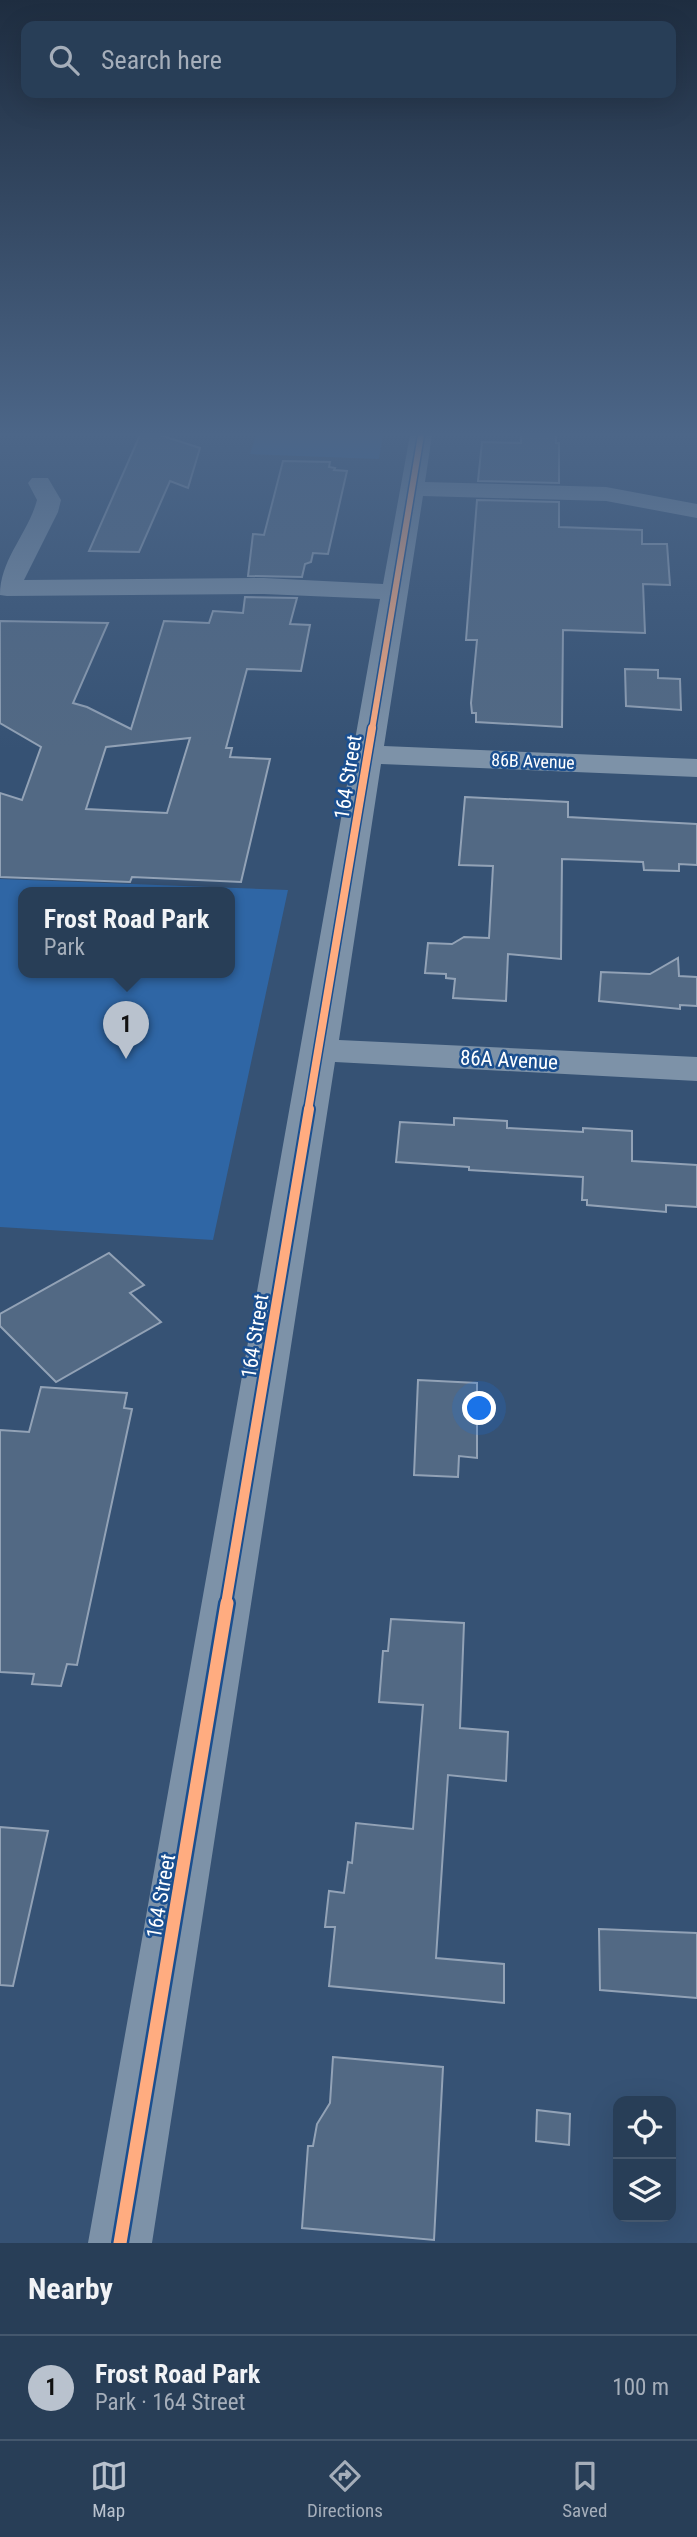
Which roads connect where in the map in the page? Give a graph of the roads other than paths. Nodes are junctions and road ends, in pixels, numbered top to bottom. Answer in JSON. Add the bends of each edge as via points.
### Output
{"nodes":[{"id":1,"x":31,"y":540,"type":"edge"},
{"id":2,"x":405,"y":540,"type":"edge"},
{"id":3,"x":4,"y":587,"type":"edge"},
{"id":4,"x":396,"y":592,"type":"junction"},
{"id":5,"x":369,"y":754,"type":"junction"},
{"id":6,"x":697,"y":768,"type":"edge"},
{"id":7,"x":320,"y":1050,"type":"junction"},
{"id":8,"x":697,"y":1069,"type":"edge"},
{"id":9,"x":120,"y":2243,"type":"edge"}],
"edges":[{"from":1,"to":3,"type":"street"},
{"from":2,"to":4,"type":"street","name":"164 Street"},
{"from":3,"to":4,"type":"street","via":[[273,586]]},
{"from":4,"to":5,"type":"street","name":"164 Street"},
{"from":5,"to":6,"type":"street","name":"86B Avenue"},
{"from":5,"to":7,"type":"street","name":"164 Street"},
{"from":7,"to":8,"type":"street","name":"86A Avenue"},
{"from":7,"to":9,"type":"street","name":"164 Street"}]}
